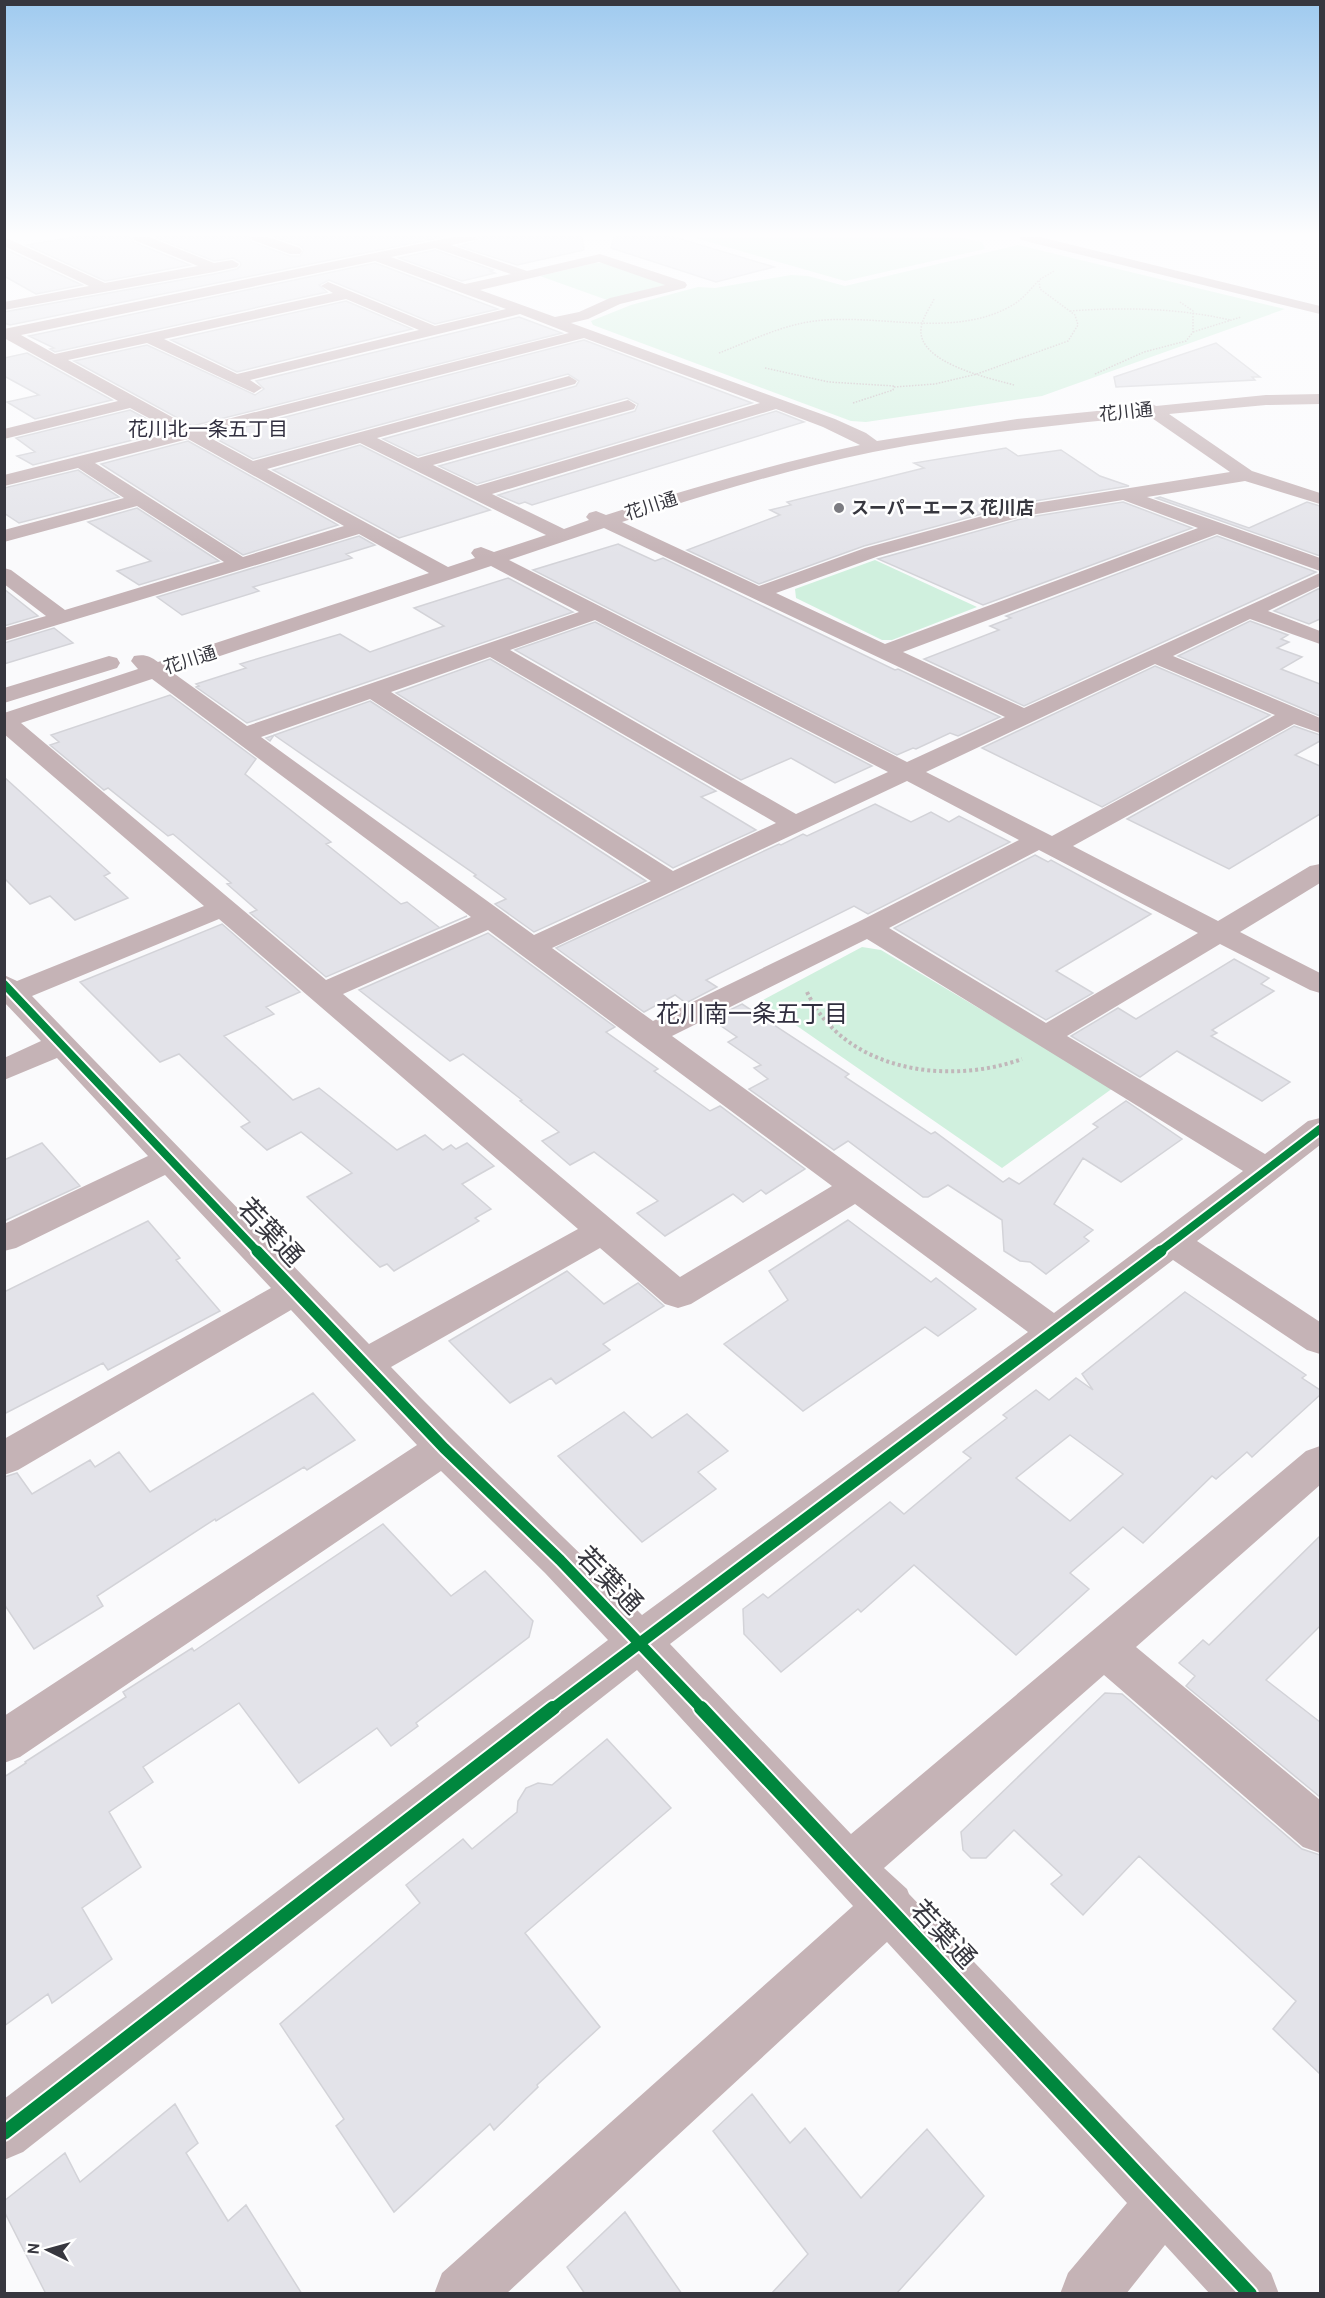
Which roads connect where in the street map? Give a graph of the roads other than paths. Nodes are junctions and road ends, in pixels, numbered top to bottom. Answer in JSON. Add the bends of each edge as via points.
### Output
{"nodes":[{"id":1,"x":25,"y":344,"type":"edge"},
{"id":2,"x":120,"y":344,"type":"edge"},
{"id":3,"x":162,"y":344,"type":"edge"},
{"id":4,"x":379,"y":344,"type":"edge"},
{"id":5,"x":541,"y":344,"type":"edge"},
{"id":6,"x":615,"y":344,"type":"edge"},
{"id":7,"x":503,"y":354,"type":"junction"},
{"id":8,"x":53,"y":359,"type":"junction"},
{"id":9,"x":525,"y":363,"type":"dead end"},
{"id":10,"x":547,"y":372,"type":"dead end"},
{"id":11,"x":234,"y":379,"type":"junction"},
{"id":12,"x":569,"y":381,"type":"junction"},
{"id":13,"x":1320,"y":389,"type":"edge"},
{"id":14,"x":1320,"y":399,"type":"edge"},
{"id":15,"x":133,"y":402,"type":"junction"},
{"id":16,"x":775,"y":404,"type":"junction"},
{"id":17,"x":628,"y":405,"type":"junction"},
{"id":18,"x":1143,"y":405,"type":"junction"},
{"id":19,"x":293,"y":407,"type":"junction"},
{"id":20,"x":647,"y":414,"type":"dead end"},
{"id":21,"x":4,"y":418,"type":"edge"},
{"id":22,"x":667,"y":422,"type":"dead end"},
{"id":23,"x":24,"y":429,"type":"junction"},
{"id":24,"x":687,"y":430,"type":"junction"},
{"id":25,"x":4,"y":434,"type":"edge"},
{"id":26,"x":191,"y":434,"type":"junction"},
{"id":27,"x":361,"y":437,"type":"junction"},
{"id":28,"x":867,"y":442,"type":"junction"},
{"id":29,"x":81,"y":462,"type":"junction"},
{"id":30,"x":416,"y":464,"type":"junction"},
{"id":31,"x":252,"y":467,"type":"junction"},
{"id":32,"x":1246,"y":475,"type":"junction"},
{"id":33,"x":4,"y":481,"type":"edge"},
{"id":34,"x":474,"y":493,"type":"junction"},
{"id":35,"x":1123,"y":494,"type":"junction"},
{"id":36,"x":140,"y":499,"type":"junction"},
{"id":37,"x":1320,"y":499,"type":"edge"},
{"id":38,"x":581,"y":511,"type":"junction"},
{"id":39,"x":606,"y":521,"type":"junction"},
{"id":40,"x":539,"y":525,"type":"junction"},
{"id":41,"x":362,"y":527,"type":"junction"},
{"id":42,"x":1216,"y":528,"type":"junction"},
{"id":43,"x":562,"y":535,"type":"junction"},
{"id":44,"x":4,"y":536,"type":"edge"},
{"id":45,"x":483,"y":553,"type":"junction"},
{"id":46,"x":239,"y":563,"type":"junction"},
{"id":47,"x":425,"y":563,"type":"junction"},
{"id":48,"x":1320,"y":565,"type":"edge"},
{"id":49,"x":4,"y":574,"type":"edge"},
{"id":50,"x":446,"y":574,"type":"junction"},
{"id":51,"x":1320,"y":579,"type":"edge"},
{"id":52,"x":758,"y":593,"type":"junction"},
{"id":53,"x":324,"y":595,"type":"dead end"},
{"id":54,"x":598,"y":612,"type":"junction"},
{"id":55,"x":1250,"y":612,"type":"junction"},
{"id":56,"x":61,"y":617,"type":"junction"},
{"id":57,"x":4,"y":635,"type":"edge"},
{"id":58,"x":1320,"y":638,"type":"edge"},
{"id":59,"x":492,"y":649,"type":"junction"},
{"id":60,"x":884,"y":652,"type":"junction"},
{"id":61,"x":1154,"y":656,"type":"junction"},
{"id":62,"x":148,"y":658,"type":"junction"},
{"id":63,"x":372,"y":690,"type":"junction"},
{"id":64,"x":4,"y":696,"type":"edge"},
{"id":65,"x":1293,"y":715,"type":"junction"},
{"id":66,"x":1024,"y":717,"type":"junction"},
{"id":67,"x":4,"y":721,"type":"edge"},
{"id":68,"x":1320,"y":726,"type":"edge"},
{"id":69,"x":242,"y":736,"type":"junction"},
{"id":70,"x":908,"y":771,"type":"junction"},
{"id":71,"x":795,"y":824,"type":"junction"},
{"id":72,"x":1047,"y":843,"type":"junction"},
{"id":73,"x":1320,"y":872,"type":"edge"},
{"id":74,"x":671,"y":882,"type":"junction"},
{"id":75,"x":223,"y":908,"type":"junction"},
{"id":76,"x":490,"y":919,"type":"junction"},
{"id":77,"x":868,"y":928,"type":"junction"},
{"id":78,"x":1222,"y":933,"type":"junction"},
{"id":79,"x":530,"y":948,"type":"junction"},
{"id":80,"x":1320,"y":984,"type":"edge"},
{"id":81,"x":9,"y":989,"type":"edge"},
{"id":82,"x":323,"y":992,"type":"junction"},
{"id":83,"x":649,"y":1035,"type":"junction"},
{"id":84,"x":61,"y":1044,"type":"junction"},
{"id":85,"x":1037,"y":1046,"type":"junction"},
{"id":86,"x":4,"y":1070,"type":"edge"},
{"id":87,"x":1320,"y":1129,"type":"edge"},
{"id":88,"x":171,"y":1158,"type":"junction"},
{"id":89,"x":1266,"y":1170,"type":"junction"},
{"id":90,"x":857,"y":1187,"type":"junction"},
{"id":91,"x":603,"y":1231,"type":"junction"},
{"id":92,"x":4,"y":1239,"type":"edge"},
{"id":93,"x":1172,"y":1242,"type":"junction"},
{"id":94,"x":295,"y":1291,"type":"junction"},
{"id":95,"x":1054,"y":1332,"type":"junction"},
{"id":96,"x":1320,"y":1340,"type":"edge"},
{"id":97,"x":365,"y":1364,"type":"junction"},
{"id":98,"x":444,"y":1448,"type":"junction"},
{"id":99,"x":4,"y":1458,"type":"edge"},
{"id":100,"x":1320,"y":1462,"type":"edge"},
{"id":101,"x":639,"y":1642,"type":"junction"},
{"id":102,"x":1105,"y":1648,"type":"junction"},
{"id":103,"x":4,"y":1742,"type":"edge"},
{"id":104,"x":1320,"y":1830,"type":"edge"},
{"id":105,"x":850,"y":1866,"type":"junction"},
{"id":106,"x":889,"y":1907,"type":"junction"},
{"id":107,"x":4,"y":2133,"type":"edge"},
{"id":108,"x":1163,"y":2203,"type":"junction"},
{"id":109,"x":463,"y":2294,"type":"edge"},
{"id":110,"x":1089,"y":2294,"type":"edge"},
{"id":111,"x":1250,"y":2294,"type":"edge"}],
"edges":[{"from":1,"to":8,"type":"street"},
{"from":2,"to":8,"type":"street"},
{"from":3,"to":11,"type":"street"},
{"from":4,"to":11,"type":"street"},
{"from":5,"to":7,"type":"street"},
{"from":6,"to":16,"type":"street"},
{"from":7,"to":9,"type":"street"},
{"from":7,"to":19,"type":"street"},
{"from":8,"to":15,"type":"street"},
{"from":10,"to":12,"type":"street"},
{"from":11,"to":19,"type":"street"},
{"from":12,"to":17,"type":"street"},
{"from":12,"to":27,"type":"street"},
{"from":13,"to":18,"type":"street","name":"花川通","via":[[1256,391]]},
{"from":14,"to":18,"type":"street","name":"花川通"},
{"from":15,"to":23,"type":"street"},
{"from":15,"to":26,"type":"street"},
{"from":16,"to":24,"type":"street"},
{"from":16,"to":28,"type":"street"},
{"from":17,"to":20,"type":"street"},
{"from":17,"to":30,"type":"street"},
{"from":18,"to":28,"type":"street","name":"花川通"},
{"from":18,"to":32,"type":"street"},
{"from":19,"to":26,"type":"street"},
{"from":21,"to":23,"type":"street"},
{"from":22,"to":24,"type":"street"},
{"from":23,"to":25,"type":"street"},
{"from":24,"to":34,"type":"street"},
{"from":26,"to":29,"type":"street"},
{"from":26,"to":31,"type":"street"},
{"from":27,"to":30,"type":"street"},
{"from":27,"to":31,"type":"street"},
{"from":28,"to":38,"type":"street","name":"花川通","via":[[698,476]]},
{"from":28,"to":39,"type":"street","name":"花川通"},
{"from":29,"to":33,"type":"street"},
{"from":29,"to":36,"type":"street"},
{"from":30,"to":34,"type":"street"},
{"from":31,"to":41,"type":"street"},
{"from":32,"to":35,"type":"street"},
{"from":32,"to":37,"type":"street"},
{"from":34,"to":40,"type":"street"},
{"from":35,"to":42,"type":"street"},
{"from":35,"to":52,"type":"street","via":[[1012,514],[872,552]]},
{"from":36,"to":44,"type":"street"},
{"from":36,"to":46,"type":"street"},
{"from":38,"to":39,"type":"street"},
{"from":38,"to":40,"type":"street","name":"花川通"},
{"from":39,"to":43,"type":"street","name":"花川通"},
{"from":39,"to":52,"type":"street"},
{"from":40,"to":43,"type":"street"},
{"from":40,"to":45,"type":"street","name":"花川通"},
{"from":41,"to":46,"type":"street"},
{"from":41,"to":47,"type":"street"},
{"from":42,"to":48,"type":"street"},
{"from":42,"to":60,"type":"street"},
{"from":43,"to":45,"type":"street","name":"花川通"},
{"from":45,"to":47,"type":"street","name":"花川通"},
{"from":45,"to":50,"type":"street","name":"花川通"},
{"from":45,"to":54,"type":"street"},
{"from":46,"to":56,"type":"street"},
{"from":47,"to":50,"type":"street"},
{"from":47,"to":53,"type":"street","name":"花川通"},
{"from":49,"to":56,"type":"street"},
{"from":50,"to":62,"type":"street","name":"花川通"},
{"from":51,"to":55,"type":"street"},
{"from":52,"to":60,"type":"street"},
{"from":54,"to":59,"type":"street"},
{"from":54,"to":70,"type":"street"},
{"from":55,"to":58,"type":"street"},
{"from":55,"to":61,"type":"street"},
{"from":56,"to":57,"type":"street"},
{"from":59,"to":63,"type":"street"},
{"from":59,"to":71,"type":"street"},
{"from":60,"to":66,"type":"street"},
{"from":61,"to":65,"type":"street"},
{"from":61,"to":66,"type":"street"},
{"from":62,"to":64,"type":"street","name":"花川通"},
{"from":62,"to":67,"type":"street","name":"花川通"},
{"from":62,"to":69,"type":"street"},
{"from":63,"to":69,"type":"street"},
{"from":63,"to":74,"type":"street"},
{"from":65,"to":68,"type":"street"},
{"from":65,"to":72,"type":"street"},
{"from":66,"to":70,"type":"street"},
{"from":67,"to":75,"type":"street"},
{"from":69,"to":76,"type":"street"},
{"from":70,"to":71,"type":"street"},
{"from":70,"to":72,"type":"street"},
{"from":71,"to":74,"type":"street"},
{"from":72,"to":77,"type":"street"},
{"from":72,"to":78,"type":"street"},
{"from":73,"to":78,"type":"street"},
{"from":74,"to":79,"type":"street"},
{"from":75,"to":81,"type":"street"},
{"from":75,"to":82,"type":"street"},
{"from":76,"to":79,"type":"street"},
{"from":76,"to":82,"type":"street"},
{"from":77,"to":83,"type":"street"},
{"from":77,"to":85,"type":"street"},
{"from":78,"to":80,"type":"street"},
{"from":78,"to":85,"type":"street"},
{"from":79,"to":83,"type":"street"},
{"from":81,"to":84,"type":"street","name":"若葉通"},
{"from":82,"to":91,"type":"street"},
{"from":83,"to":90,"type":"street"},
{"from":84,"to":86,"type":"street"},
{"from":84,"to":88,"type":"street","name":"若葉通"},
{"from":85,"to":89,"type":"street"},
{"from":87,"to":89,"type":"street"},
{"from":88,"to":92,"type":"street"},
{"from":88,"to":94,"type":"street","name":"若葉通"},
{"from":89,"to":93,"type":"street"},
{"from":90,"to":91,"type":"street","via":[[678,1295]]},
{"from":90,"to":95,"type":"street"},
{"from":91,"to":97,"type":"street"},
{"from":93,"to":95,"type":"street"},
{"from":93,"to":96,"type":"street"},
{"from":94,"to":97,"type":"street","name":"若葉通"},
{"from":94,"to":99,"type":"street"},
{"from":95,"to":101,"type":"street"},
{"from":97,"to":98,"type":"street","name":"若葉通"},
{"from":98,"to":101,"type":"street","name":"若葉通"},
{"from":98,"to":103,"type":"street"},
{"from":100,"to":102,"type":"street"},
{"from":101,"to":105,"type":"street","name":"若葉通"},
{"from":101,"to":107,"type":"street"},
{"from":102,"to":104,"type":"street"},
{"from":102,"to":105,"type":"street"},
{"from":105,"to":106,"type":"street","name":"若葉通"},
{"from":106,"to":108,"type":"street","name":"若葉通"},
{"from":106,"to":109,"type":"street"},
{"from":108,"to":110,"type":"street"},
{"from":108,"to":111,"type":"street","name":"若葉通"}]}
